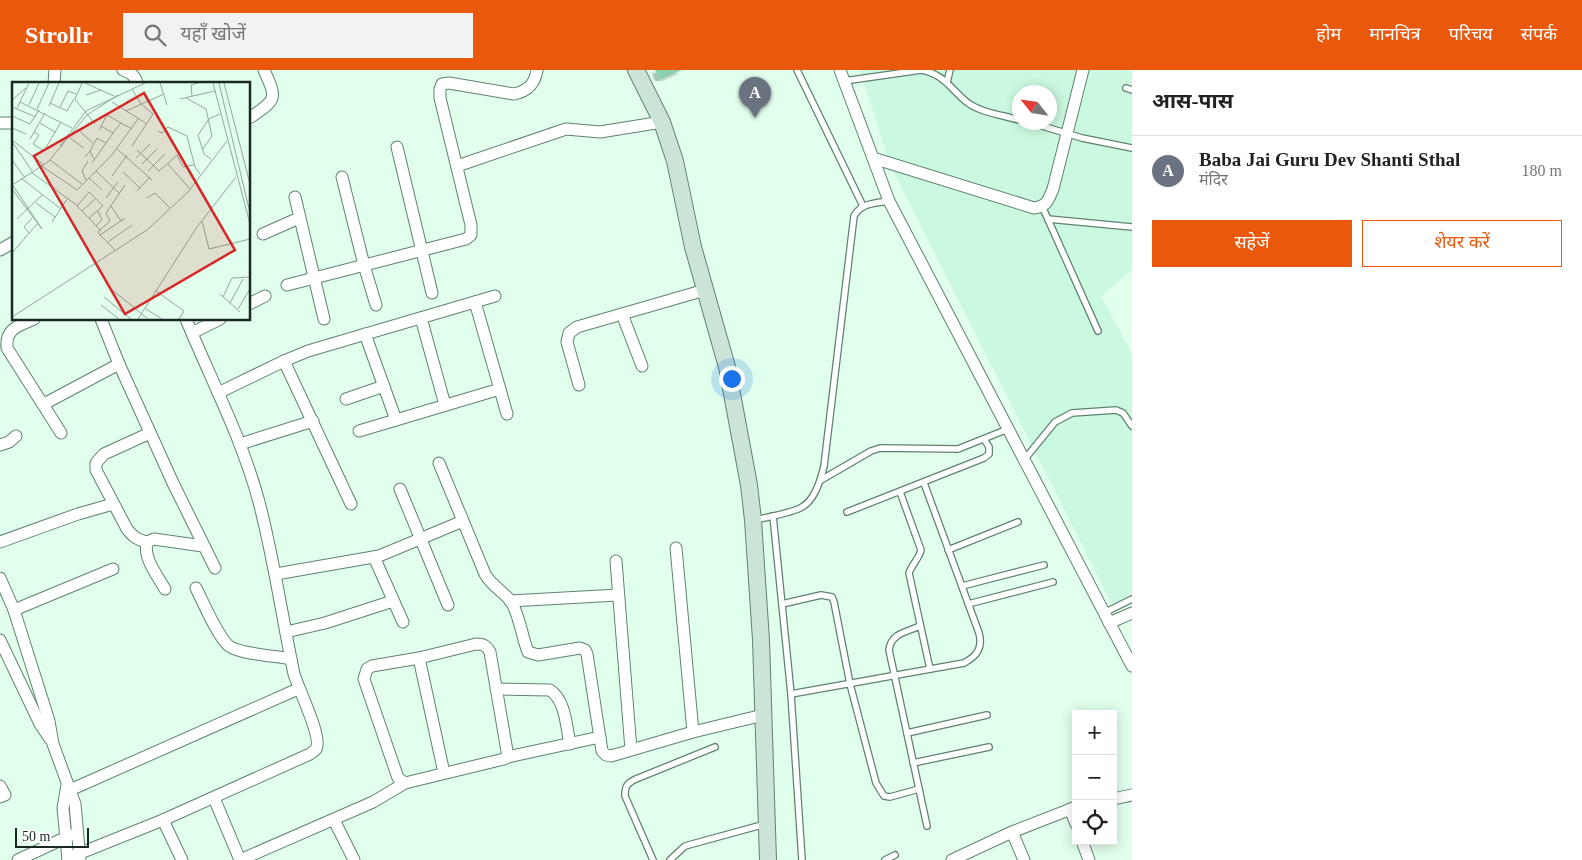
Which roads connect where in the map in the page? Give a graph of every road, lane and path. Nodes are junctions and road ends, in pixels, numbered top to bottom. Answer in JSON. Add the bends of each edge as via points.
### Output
{"nodes":[{"id":1,"x":123,"y":70,"type":"edge"},
{"id":2,"x":264,"y":70,"type":"edge"},
{"id":3,"x":537,"y":70,"type":"edge"},
{"id":4,"x":636,"y":70,"type":"edge"},
{"id":5,"x":797,"y":70,"type":"edge"},
{"id":6,"x":950,"y":70,"type":"edge"},
{"id":7,"x":1083,"y":70,"type":"edge"},
{"id":8,"x":842,"y":75,"type":"edge"},
{"id":9,"x":137,"y":82,"type":"edge"},
{"id":10,"x":947,"y":82,"type":"junction"},
{"id":11,"x":251,"y":116,"type":"dead end"},
{"id":12,"x":1012,"y":118,"type":"edge"},
{"id":13,"x":662,"y":122,"type":"junction"},
{"id":14,"x":1057,"y":130,"type":"edge"},
{"id":15,"x":1067,"y":133,"type":"junction"},
{"id":16,"x":397,"y":147,"type":"dead end"},
{"id":17,"x":1132,"y":148,"type":"edge"},
{"id":18,"x":873,"y":158,"type":"junction"},
{"id":19,"x":457,"y":166,"type":"junction"},
{"id":20,"x":342,"y":177,"type":"dead end"},
{"id":21,"x":295,"y":197,"type":"dead end"},
{"id":22,"x":889,"y":201,"type":"junction"},
{"id":23,"x":863,"y":206,"type":"junction"},
{"id":24,"x":1042,"y":206,"type":"junction"},
{"id":25,"x":299,"y":218,"type":"junction"},
{"id":26,"x":1048,"y":219,"type":"junction"},
{"id":27,"x":1132,"y":227,"type":"edge"},
{"id":28,"x":263,"y":234,"type":"dead end"},
{"id":29,"x":12,"y":243,"type":"edge"},
{"id":30,"x":0,"y":250,"type":"edge"},
{"id":31,"x":421,"y":251,"type":"junction"},
{"id":32,"x":364,"y":266,"type":"junction"},
{"id":33,"x":313,"y":278,"type":"junction"},
{"id":34,"x":287,"y":285,"type":"dead end"},
{"id":35,"x":705,"y":290,"type":"junction"},
{"id":36,"x":432,"y":293,"type":"dead end"},
{"id":37,"x":266,"y":296,"type":"dead end"},
{"id":38,"x":495,"y":296,"type":"dead end"},
{"id":39,"x":475,"y":302,"type":"junction"},
{"id":40,"x":250,"y":304,"type":"edge"},
{"id":41,"x":376,"y":305,"type":"dead end"},
{"id":42,"x":622,"y":314,"type":"junction"},
{"id":43,"x":422,"y":318,"type":"junction"},
{"id":44,"x":324,"y":319,"type":"dead end"},
{"id":45,"x":32,"y":320,"type":"edge"},
{"id":46,"x":101,"y":320,"type":"edge"},
{"id":47,"x":186,"y":320,"type":"edge"},
{"id":48,"x":218,"y":320,"type":"edge"},
{"id":49,"x":1098,"y":331,"type":"dead end"},
{"id":50,"x":192,"y":333,"type":"junction"},
{"id":51,"x":365,"y":334,"type":"junction"},
{"id":52,"x":284,"y":361,"type":"junction"},
{"id":53,"x":119,"y":364,"type":"junction"},
{"id":54,"x":642,"y":366,"type":"dead end"},
{"id":55,"x":579,"y":385,"type":"dead end"},
{"id":56,"x":384,"y":386,"type":"junction"},
{"id":57,"x":500,"y":389,"type":"junction"},
{"id":58,"x":218,"y":393,"type":"junction"},
{"id":59,"x":346,"y":398,"type":"dead end"},
{"id":60,"x":44,"y":404,"type":"junction"},
{"id":61,"x":445,"y":405,"type":"junction"},
{"id":62,"x":507,"y":414,"type":"dead end"},
{"id":63,"x":396,"y":420,"type":"junction"},
{"id":64,"x":313,"y":421,"type":"junction"},
{"id":65,"x":1132,"y":426,"type":"edge"},
{"id":66,"x":1008,"y":430,"type":"junction"},
{"id":67,"x":359,"y":431,"type":"dead end"},
{"id":68,"x":61,"y":433,"type":"dead end"},
{"id":69,"x":150,"y":433,"type":"junction"},
{"id":70,"x":16,"y":436,"type":"dead end"},
{"id":71,"x":984,"y":439,"type":"junction"},
{"id":72,"x":240,"y":444,"type":"junction"},
{"id":73,"x":0,"y":445,"type":"edge"},
{"id":74,"x":1024,"y":460,"type":"junction"},
{"id":75,"x":439,"y":463,"type":"dead end"},
{"id":76,"x":820,"y":480,"type":"junction"},
{"id":77,"x":924,"y":483,"type":"junction"},
{"id":78,"x":400,"y":489,"type":"dead end"},
{"id":79,"x":900,"y":492,"type":"junction"},
{"id":80,"x":113,"y":504,"type":"junction"},
{"id":81,"x":351,"y":504,"type":"dead end"},
{"id":82,"x":847,"y":512,"type":"dead end"},
{"id":83,"x":773,"y":516,"type":"junction"},
{"id":84,"x":753,"y":520,"type":"junction"},
{"id":85,"x":463,"y":521,"type":"junction"},
{"id":86,"x":1018,"y":522,"type":"dead end"},
{"id":87,"x":422,"y":538,"type":"junction"},
{"id":88,"x":0,"y":542,"type":"edge"},
{"id":89,"x":147,"y":542,"type":"junction"},
{"id":90,"x":203,"y":546,"type":"junction"},
{"id":91,"x":676,"y":548,"type":"dead end"},
{"id":92,"x":948,"y":550,"type":"junction"},
{"id":93,"x":374,"y":557,"type":"junction"},
{"id":94,"x":616,"y":561,"type":"dead end"},
{"id":95,"x":1044,"y":565,"type":"dead end"},
{"id":96,"x":215,"y":568,"type":"dead end"},
{"id":97,"x":114,"y":569,"type":"dead end"},
{"id":98,"x":276,"y":574,"type":"junction"},
{"id":99,"x":0,"y":578,"type":"edge"},
{"id":100,"x":1053,"y":582,"type":"dead end"},
{"id":101,"x":962,"y":586,"type":"junction"},
{"id":102,"x":196,"y":588,"type":"dead end"},
{"id":103,"x":165,"y":589,"type":"dead end"},
{"id":104,"x":618,"y":594,"type":"junction"},
{"id":105,"x":1132,"y":599,"type":"edge"},
{"id":106,"x":393,"y":601,"type":"junction"},
{"id":107,"x":510,"y":601,"type":"junction"},
{"id":108,"x":782,"y":604,"type":"junction"},
{"id":109,"x":968,"y":604,"type":"junction"},
{"id":110,"x":448,"y":606,"type":"dead end"},
{"id":111,"x":14,"y":610,"type":"junction"},
{"id":112,"x":1132,"y":613,"type":"edge"},
{"id":113,"x":1107,"y":618,"type":"junction"},
{"id":114,"x":402,"y":622,"type":"dead end"},
{"id":115,"x":920,"y":626,"type":"junction"},
{"id":116,"x":286,"y":632,"type":"junction"},
{"id":117,"x":0,"y":640,"type":"edge"},
{"id":118,"x":291,"y":658,"type":"junction"},
{"id":119,"x":419,"y":658,"type":"junction"},
{"id":120,"x":1132,"y":666,"type":"edge"},
{"id":121,"x":930,"y":670,"type":"junction"},
{"id":122,"x":894,"y":676,"type":"junction"},
{"id":123,"x":850,"y":684,"type":"junction"},
{"id":124,"x":496,"y":688,"type":"junction"},
{"id":125,"x":298,"y":689,"type":"junction"},
{"id":126,"x":791,"y":694,"type":"junction"},
{"id":127,"x":763,"y":715,"type":"junction"},
{"id":128,"x":987,"y":715,"type":"dead end"},
{"id":129,"x":693,"y":732,"type":"junction"},
{"id":130,"x":907,"y":733,"type":"junction"},
{"id":131,"x":600,"y":737,"type":"junction"},
{"id":132,"x":53,"y":744,"type":"junction"},
{"id":133,"x":570,"y":744,"type":"junction"},
{"id":134,"x":715,"y":747,"type":"dead end"},
{"id":135,"x":989,"y":747,"type":"dead end"},
{"id":136,"x":631,"y":750,"type":"junction"},
{"id":137,"x":508,"y":757,"type":"junction"},
{"id":138,"x":913,"y":763,"type":"junction"},
{"id":139,"x":444,"y":773,"type":"junction"},
{"id":140,"x":405,"y":783,"type":"junction"},
{"id":141,"x":0,"y":786,"type":"edge"},
{"id":142,"x":69,"y":787,"type":"junction"},
{"id":143,"x":919,"y":789,"type":"junction"},
{"id":144,"x":1132,"y":795,"type":"edge"},
{"id":145,"x":0,"y":797,"type":"edge"},
{"id":146,"x":214,"y":798,"type":"junction"},
{"id":147,"x":1117,"y":798,"type":"edge"},
{"id":148,"x":1072,"y":808,"type":"edge"},
{"id":149,"x":163,"y":820,"type":"junction"},
{"id":150,"x":334,"y":820,"type":"junction"},
{"id":151,"x":767,"y":824,"type":"junction"},
{"id":152,"x":927,"y":826,"type":"dead end"},
{"id":153,"x":1012,"y":832,"type":"junction"},
{"id":154,"x":78,"y":833,"type":"junction"},
{"id":155,"x":66,"y":837,"type":"junction"},
{"id":156,"x":1083,"y":845,"type":"edge"},
{"id":157,"x":895,"y":855,"type":"dead end"},
{"id":158,"x":80,"y":857,"type":"edge"},
{"id":159,"x":68,"y":859,"type":"edge"},
{"id":160,"x":18,"y":860,"type":"edge"},
{"id":161,"x":182,"y":860,"type":"edge"},
{"id":162,"x":240,"y":860,"type":"edge"},
{"id":163,"x":354,"y":860,"type":"edge"},
{"id":164,"x":653,"y":860,"type":"edge"},
{"id":165,"x":670,"y":860,"type":"edge"},
{"id":166,"x":768,"y":860,"type":"edge"},
{"id":167,"x":802,"y":860,"type":"edge"},
{"id":168,"x":885,"y":860,"type":"edge"},
{"id":169,"x":952,"y":860,"type":"edge"},
{"id":170,"x":1024,"y":860,"type":"edge"},
{"id":171,"x":1089,"y":860,"type":"edge"}],
"edges":[{"from":1,"to":9,"type":"street","via":[[132,74]]},
{"from":2,"to":11,"type":"street","via":[[273,97],[269,104]]},
{"from":3,"to":19,"type":"street","via":[[531,86],[514,94],[442,84],[440,98]]},
{"from":4,"to":13,"type":"street"},
{"from":5,"to":23,"type":"lane"},
{"from":6,"to":10,"type":"lane"},
{"from":7,"to":15,"type":"street"},
{"from":8,"to":10,"type":"lane","via":[[921,70]]},
{"from":8,"to":18,"type":"street"},
{"from":10,"to":12,"type":"lane","via":[[978,108]]},
{"from":13,"to":19,"type":"street","via":[[600,132],[566,129]]},
{"from":13,"to":35,"type":"street"},
{"from":14,"to":15,"type":"lane"},
{"from":15,"to":17,"type":"lane"},
{"from":15,"to":24,"type":"street","via":[[1053,189]]},
{"from":16,"to":31,"type":"street"},
{"from":18,"to":22,"type":"street"},
{"from":18,"to":24,"type":"street","via":[[1034,208]]},
{"from":19,"to":31,"type":"street","via":[[471,234],[466,239]]},
{"from":20,"to":32,"type":"street"},
{"from":21,"to":25,"type":"street"},
{"from":22,"to":23,"type":"lane"},
{"from":22,"to":66,"type":"street"},
{"from":23,"to":76,"type":"lane","via":[[854,216]]},
{"from":24,"to":26,"type":"lane"},
{"from":25,"to":28,"type":"street"},
{"from":25,"to":33,"type":"street"},
{"from":26,"to":27,"type":"lane"},
{"from":26,"to":49,"type":"lane"},
{"from":29,"to":30,"type":"street"},
{"from":31,"to":32,"type":"street"},
{"from":31,"to":36,"type":"street"},
{"from":32,"to":33,"type":"street"},
{"from":32,"to":41,"type":"street"},
{"from":33,"to":34,"type":"street"},
{"from":33,"to":44,"type":"street"},
{"from":35,"to":42,"type":"street"},
{"from":35,"to":84,"type":"street","via":[[727,367]]},
{"from":37,"to":40,"type":"street"},
{"from":38,"to":39,"type":"street"},
{"from":39,"to":43,"type":"street"},
{"from":39,"to":57,"type":"street"},
{"from":42,"to":54,"type":"street"},
{"from":42,"to":55,"type":"street","via":[[577,327],[569,333],[567,342]]},
{"from":43,"to":51,"type":"street"},
{"from":43,"to":61,"type":"street"},
{"from":45,"to":60,"type":"street","via":[[9,332],[7,348]]},
{"from":46,"to":53,"type":"street"},
{"from":47,"to":50,"type":"street"},
{"from":48,"to":50,"type":"street"},
{"from":50,"to":58,"type":"street"},
{"from":51,"to":52,"type":"street"},
{"from":51,"to":56,"type":"street"},
{"from":52,"to":58,"type":"street"},
{"from":52,"to":64,"type":"street"},
{"from":53,"to":60,"type":"street"},
{"from":53,"to":69,"type":"street"},
{"from":56,"to":59,"type":"street"},
{"from":56,"to":63,"type":"street"},
{"from":57,"to":61,"type":"street"},
{"from":57,"to":62,"type":"street"},
{"from":58,"to":72,"type":"street"},
{"from":60,"to":68,"type":"street"},
{"from":61,"to":63,"type":"street"},
{"from":63,"to":67,"type":"street"},
{"from":64,"to":72,"type":"street"},
{"from":64,"to":81,"type":"street"},
{"from":65,"to":74,"type":"lane","via":[[1123,413],[1116,410],[1072,413],[1056,422]]},
{"from":66,"to":71,"type":"lane"},
{"from":66,"to":74,"type":"street"},
{"from":69,"to":80,"type":"street","via":[[104,454],[96,463],[96,470]]},
{"from":69,"to":90,"type":"street"},
{"from":70,"to":73,"type":"street"},
{"from":71,"to":76,"type":"lane","via":[[949,450],[880,448]]},
{"from":71,"to":77,"type":"lane","via":[[989,446],[989,454],[984,458]]},
{"from":72,"to":98,"type":"street","via":[[259,502]]},
{"from":74,"to":113,"type":"street"},
{"from":75,"to":85,"type":"street"},
{"from":76,"to":83,"type":"lane","via":[[802,508]]},
{"from":77,"to":79,"type":"lane"},
{"from":77,"to":92,"type":"lane"},
{"from":78,"to":87,"type":"street"},
{"from":79,"to":82,"type":"lane"},
{"from":79,"to":115,"type":"lane","via":[[921,550],[909,573]]},
{"from":80,"to":88,"type":"street"},
{"from":80,"to":89,"type":"street","via":[[132,536]]},
{"from":83,"to":84,"type":"lane"},
{"from":83,"to":108,"type":"lane"},
{"from":84,"to":127,"type":"street"},
{"from":85,"to":87,"type":"street"},
{"from":85,"to":107,"type":"street","via":[[490,582]]},
{"from":86,"to":92,"type":"lane"},
{"from":87,"to":93,"type":"street"},
{"from":87,"to":110,"type":"street"},
{"from":89,"to":90,"type":"street","via":[[154,539]]},
{"from":89,"to":103,"type":"street","via":[[145,550]]},
{"from":90,"to":96,"type":"street"},
{"from":91,"to":129,"type":"street"},
{"from":92,"to":101,"type":"lane"},
{"from":93,"to":98,"type":"street"},
{"from":93,"to":106,"type":"street"},
{"from":94,"to":104,"type":"street"},
{"from":95,"to":101,"type":"lane"},
{"from":97,"to":111,"type":"street"},
{"from":98,"to":116,"type":"street"},
{"from":99,"to":111,"type":"street"},
{"from":100,"to":109,"type":"lane"},
{"from":101,"to":109,"type":"lane"},
{"from":102,"to":118,"type":"street","via":[[230,647]]},
{"from":104,"to":107,"type":"street"},
{"from":104,"to":136,"type":"street"},
{"from":105,"to":113,"type":"lane"},
{"from":106,"to":114,"type":"street"},
{"from":106,"to":116,"type":"street"},
{"from":107,"to":131,"type":"street","via":[[528,652],[538,655],[580,648],[587,654]]},
{"from":108,"to":123,"type":"lane","via":[[821,595],[832,597]]},
{"from":108,"to":126,"type":"lane"},
{"from":109,"to":121,"type":"lane","via":[[982,643],[978,652],[964,663]]},
{"from":111,"to":132,"type":"street","via":[[49,721]]},
{"from":112,"to":113,"type":"street"},
{"from":113,"to":120,"type":"street"},
{"from":115,"to":121,"type":"lane"},
{"from":115,"to":122,"type":"lane","via":[[890,642]]},
{"from":116,"to":118,"type":"street"},
{"from":117,"to":132,"type":"street","via":[[40,724]]},
{"from":118,"to":125,"type":"street"},
{"from":119,"to":124,"type":"street","via":[[483,644],[490,652]]},
{"from":119,"to":139,"type":"street"},
{"from":119,"to":140,"type":"street","via":[[372,666],[364,674],[398,778]]},
{"from":121,"to":122,"type":"lane"},
{"from":122,"to":123,"type":"lane"},
{"from":122,"to":130,"type":"lane"},
{"from":123,"to":126,"type":"lane"},
{"from":123,"to":143,"type":"lane","via":[[880,791],[890,797]]},
{"from":124,"to":133,"type":"street","via":[[550,690],[556,694],[561,702]]},
{"from":124,"to":137,"type":"street"},
{"from":125,"to":142,"type":"street"},
{"from":125,"to":146,"type":"street","via":[[315,727],[317,748]]},
{"from":126,"to":167,"type":"lane"},
{"from":127,"to":129,"type":"street"},
{"from":127,"to":151,"type":"street"},
{"from":128,"to":130,"type":"lane"},
{"from":129,"to":136,"type":"street"},
{"from":130,"to":138,"type":"lane"},
{"from":131,"to":133,"type":"street"},
{"from":131,"to":136,"type":"street","via":[[602,751],[606,755]]},
{"from":132,"to":142,"type":"street"},
{"from":133,"to":137,"type":"street"},
{"from":134,"to":164,"type":"lane","via":[[629,782],[625,788],[625,796]]},
{"from":135,"to":138,"type":"lane"},
{"from":137,"to":139,"type":"street"},
{"from":138,"to":143,"type":"lane"},
{"from":139,"to":140,"type":"street"},
{"from":140,"to":150,"type":"street"},
{"from":141,"to":145,"type":"street","via":[[5,795]]},
{"from":142,"to":154,"type":"street","via":[[76,804]]},
{"from":142,"to":155,"type":"street","via":[[64,808]]},
{"from":143,"to":152,"type":"lane"},
{"from":144,"to":147,"type":"street"},
{"from":146,"to":149,"type":"street"},
{"from":146,"to":162,"type":"street"},
{"from":148,"to":153,"type":"street"},
{"from":149,"to":158,"type":"street"},
{"from":149,"to":161,"type":"street"},
{"from":150,"to":162,"type":"street"},
{"from":150,"to":163,"type":"street"},
{"from":151,"to":165,"type":"lane","via":[[685,846]]},
{"from":151,"to":166,"type":"street"},
{"from":153,"to":169,"type":"street"},
{"from":153,"to":170,"type":"street"},
{"from":154,"to":155,"type":"street"},
{"from":154,"to":158,"type":"street"},
{"from":155,"to":159,"type":"street"},
{"from":155,"to":160,"type":"street"},
{"from":156,"to":171,"type":"street"},
{"from":157,"to":168,"type":"lane"},
{"from":158,"to":159,"type":"street"}]}
